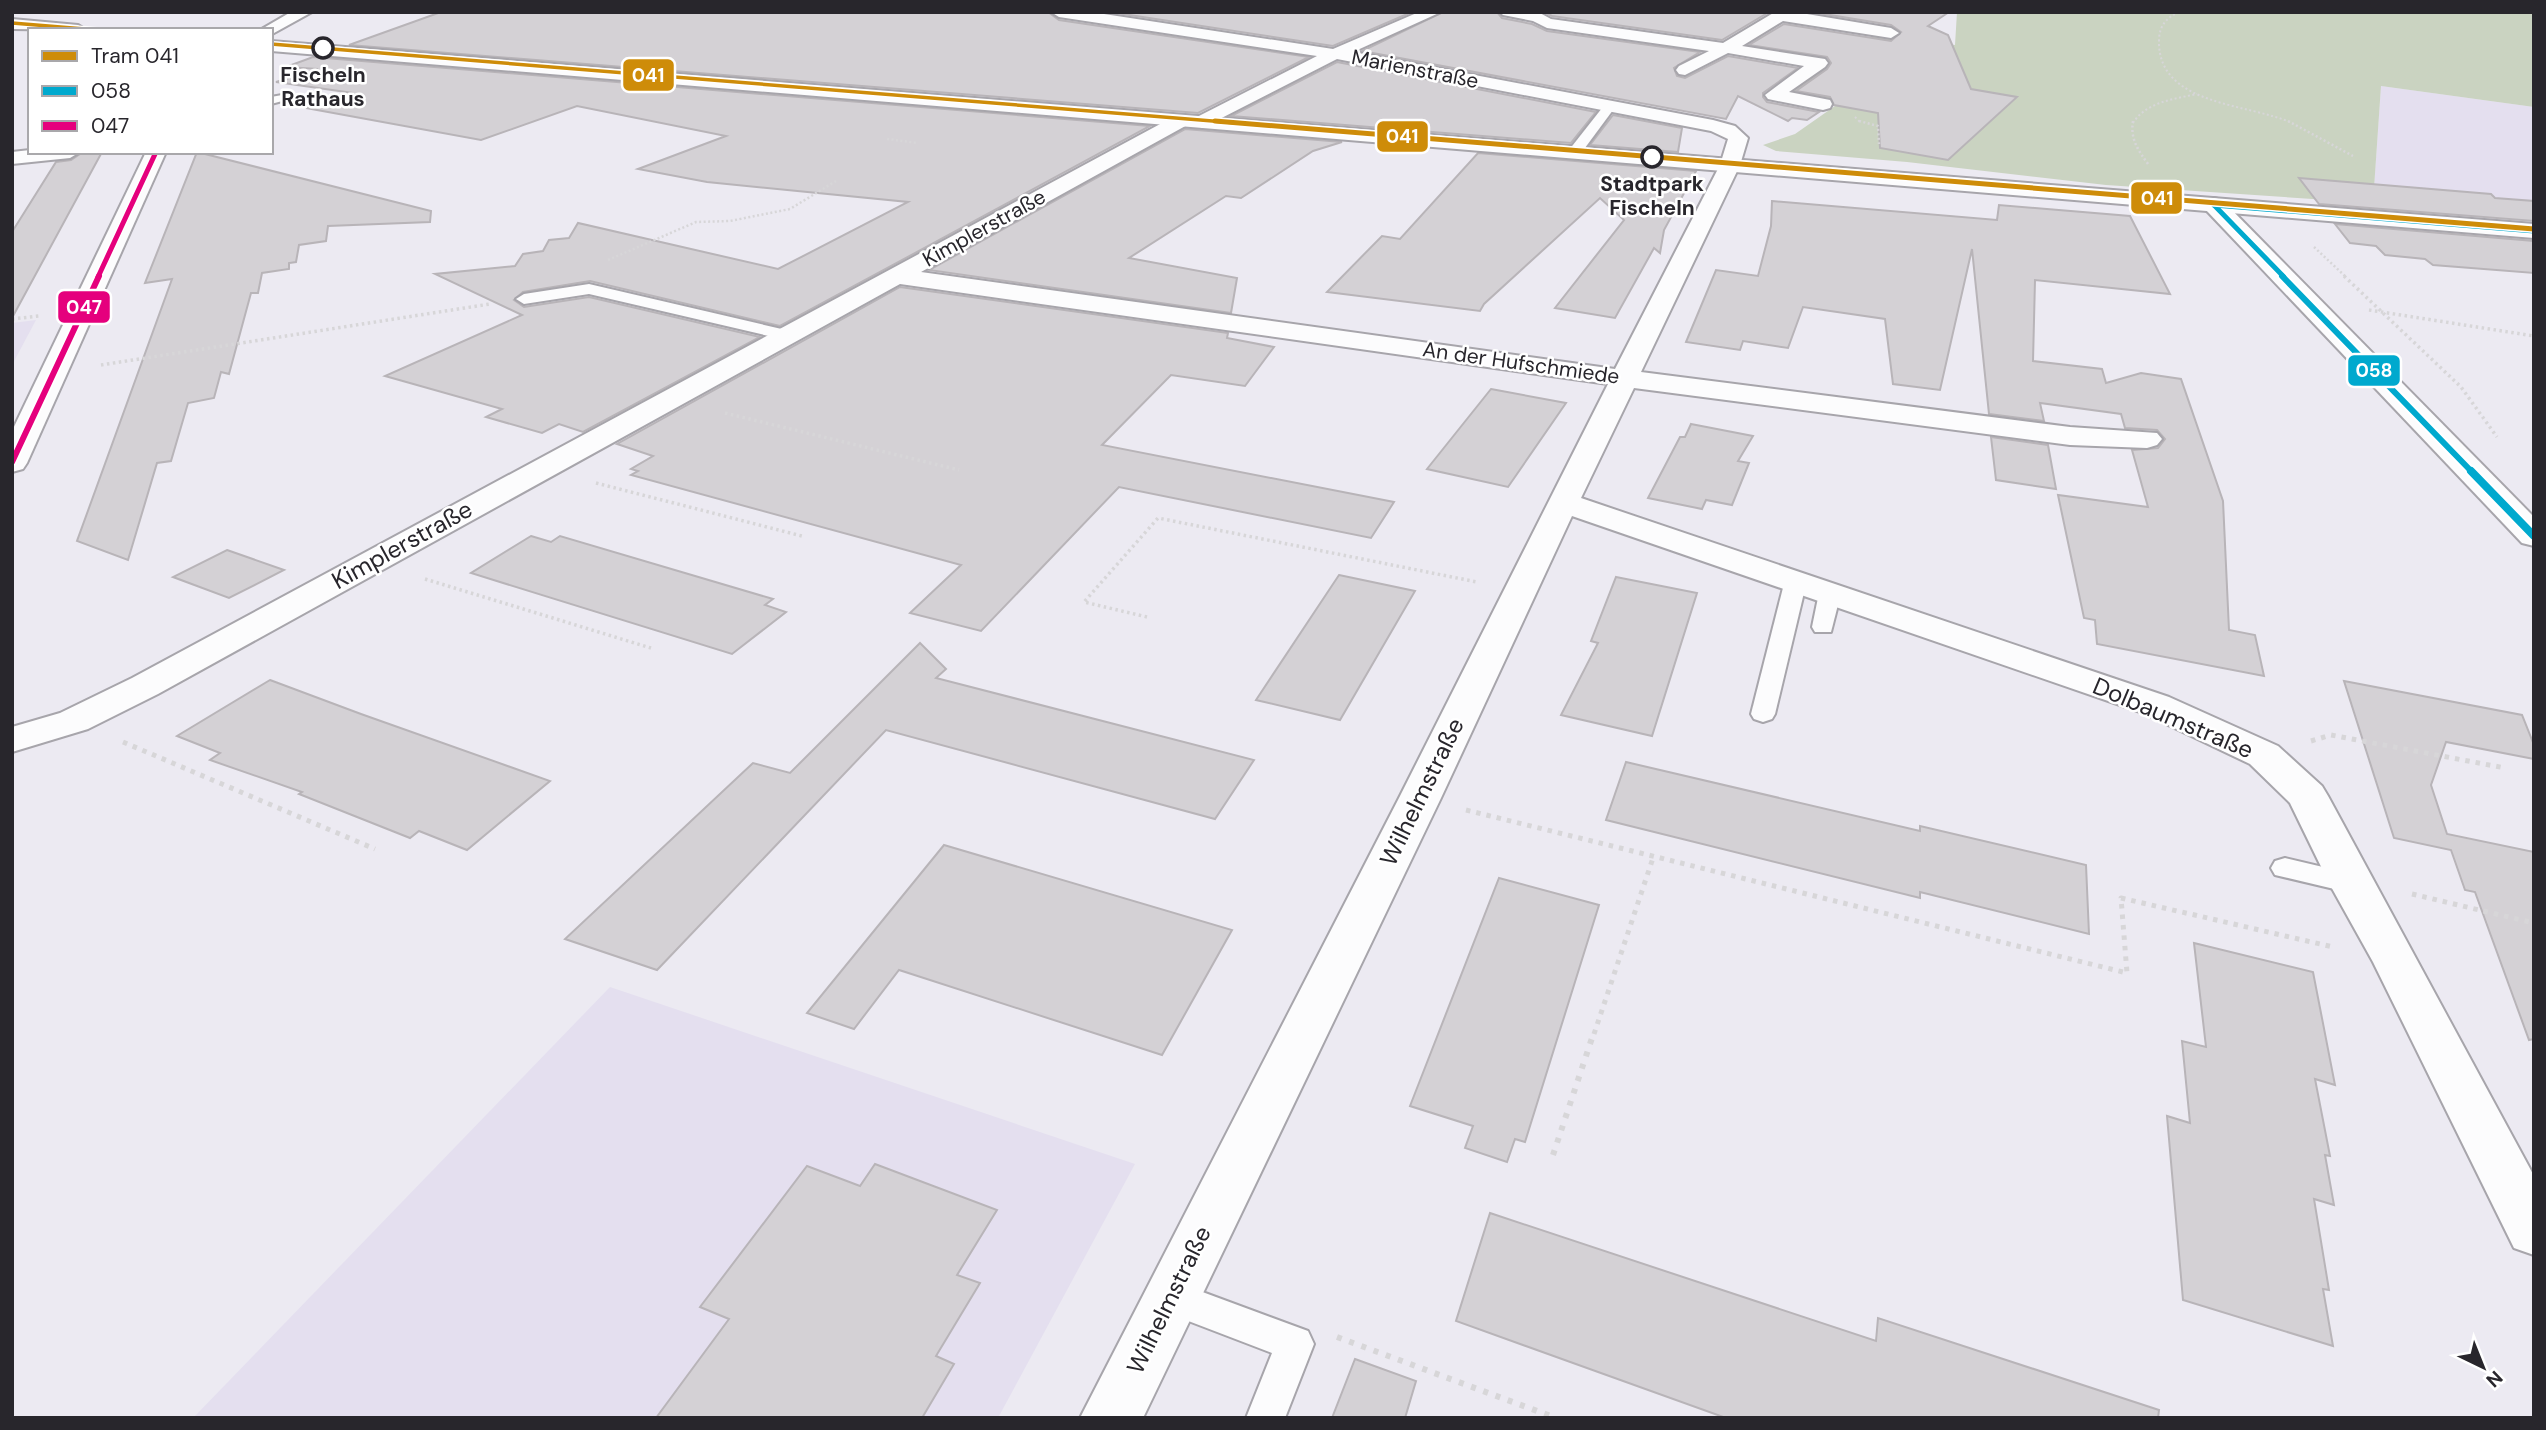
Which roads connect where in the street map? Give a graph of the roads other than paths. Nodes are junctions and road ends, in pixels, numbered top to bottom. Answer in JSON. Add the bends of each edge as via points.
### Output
{"nodes":[{"id":1,"x":304,"y":12,"type":"edge"},
{"id":2,"x":1059,"y":12,"type":"edge"},
{"id":3,"x":1433,"y":12,"type":"edge"},
{"id":4,"x":1508,"y":12,"type":"edge"},
{"id":5,"x":1784,"y":14,"type":"edge"},
{"id":6,"x":12,"y":24,"type":"edge"},
{"id":7,"x":56,"y":28,"type":"edge"},
{"id":8,"x":272,"y":28,"type":"edge"},
{"id":9,"x":1891,"y":33,"type":"dead end"},
{"id":10,"x":273,"y":46,"type":"edge"},
{"id":11,"x":1726,"y":48,"type":"junction"},
{"id":12,"x":1335,"y":54,"type":"junction"},
{"id":13,"x":1685,"y":71,"type":"dead end"},
{"id":14,"x":1823,"y":104,"type":"dead end"},
{"id":15,"x":1610,"y":106,"type":"junction"},
{"id":16,"x":1192,"y":121,"type":"junction"},
{"id":17,"x":1576,"y":153,"type":"junction"},
{"id":18,"x":51,"y":154,"type":"edge"},
{"id":19,"x":155,"y":154,"type":"edge"},
{"id":20,"x":12,"y":158,"type":"edge"},
{"id":21,"x":1731,"y":161,"type":"junction"},
{"id":22,"x":2073,"y":193,"type":"junction"},
{"id":23,"x":2209,"y":204,"type":"junction"},
{"id":24,"x":2534,"y":231,"type":"edge"},
{"id":25,"x":896,"y":276,"type":"junction"},
{"id":26,"x":524,"y":299,"type":"road end"},
{"id":27,"x":786,"y":335,"type":"junction"},
{"id":28,"x":1623,"y":378,"type":"junction"},
{"id":29,"x":2147,"y":439,"type":"dead end"},
{"id":30,"x":12,"y":463,"type":"edge"},
{"id":31,"x":1563,"y":502,"type":"junction"},
{"id":32,"x":2534,"y":536,"type":"edge"},
{"id":33,"x":1816,"y":600,"type":"junction"},
{"id":34,"x":1763,"y":715,"type":"dead end"},
{"id":35,"x":12,"y":740,"type":"edge"},
{"id":36,"x":2285,"y":868,"type":"dead end"},
{"id":37,"x":2351,"y":881,"type":"junction"},
{"id":38,"x":2534,"y":1231,"type":"edge"},
{"id":39,"x":1170,"y":1297,"type":"junction"},
{"id":40,"x":1111,"y":1418,"type":"edge"},
{"id":41,"x":1265,"y":1418,"type":"edge"}],
"edges":[{"from":1,"to":8,"type":"street"},
{"from":2,"to":12,"type":"street","name":"Marienstraße"},
{"from":3,"to":12,"type":"street","name":"Kimplerstraße"},
{"from":4,"to":11,"type":"street","via":[[1547,23]]},
{"from":5,"to":9,"type":"street"},
{"from":5,"to":11,"type":"street"},
{"from":6,"to":7,"type":"street"},
{"from":10,"to":16,"type":"street"},
{"from":11,"to":13,"type":"street"},
{"from":11,"to":14,"type":"street","via":[[1819,63],[1774,95]]},
{"from":12,"to":15,"type":"street","name":"Marienstraße"},
{"from":12,"to":16,"type":"street","name":"Kimplerstraße"},
{"from":15,"to":17,"type":"lane"},
{"from":15,"to":21,"type":"street","name":"Marienstraße","via":[[1728,130],[1738,138]]},
{"from":16,"to":17,"type":"street"},
{"from":16,"to":25,"type":"street","name":"Kimplerstraße"},
{"from":17,"to":21,"type":"street"},
{"from":18,"to":20,"type":"street"},
{"from":19,"to":30,"type":"street"},
{"from":21,"to":22,"type":"street"},
{"from":21,"to":22,"type":"street","via":[[1884,168]]},
{"from":21,"to":28,"type":"street","name":"Wilhelmstraße"},
{"from":22,"to":23,"type":"street"},
{"from":23,"to":24,"type":"street"},
{"from":23,"to":32,"type":"street"},
{"from":25,"to":27,"type":"street","name":"Kimplerstraße"},
{"from":25,"to":28,"type":"street","name":"An der Hufschmiede"},
{"from":26,"to":27,"type":"lane","via":[[589,289]]},
{"from":27,"to":35,"type":"street","name":"Kimplerstraße","via":[[145,686],[74,721]]},
{"from":28,"to":29,"type":"street","name":"An der Hufschmiede","via":[[2070,436]]},
{"from":28,"to":31,"type":"street","name":"Wilhelmstraße"},
{"from":31,"to":33,"type":"street","name":"Dolbaumstraße"},
{"from":31,"to":39,"type":"street","name":"Wilhelmstraße"},
{"from":33,"to":34,"type":"lane"},
{"from":33,"to":37,"type":"street","name":"Dolbaumstraße","via":[[2156,705],[2264,755],[2306,796]]},
{"from":36,"to":37,"type":"lane"},
{"from":37,"to":38,"type":"street","name":"Dolbaumstraße"},
{"from":39,"to":40,"type":"street","name":"Wilhelmstraße"},
{"from":39,"to":41,"type":"lane","via":[[1295,1344]]}]}
